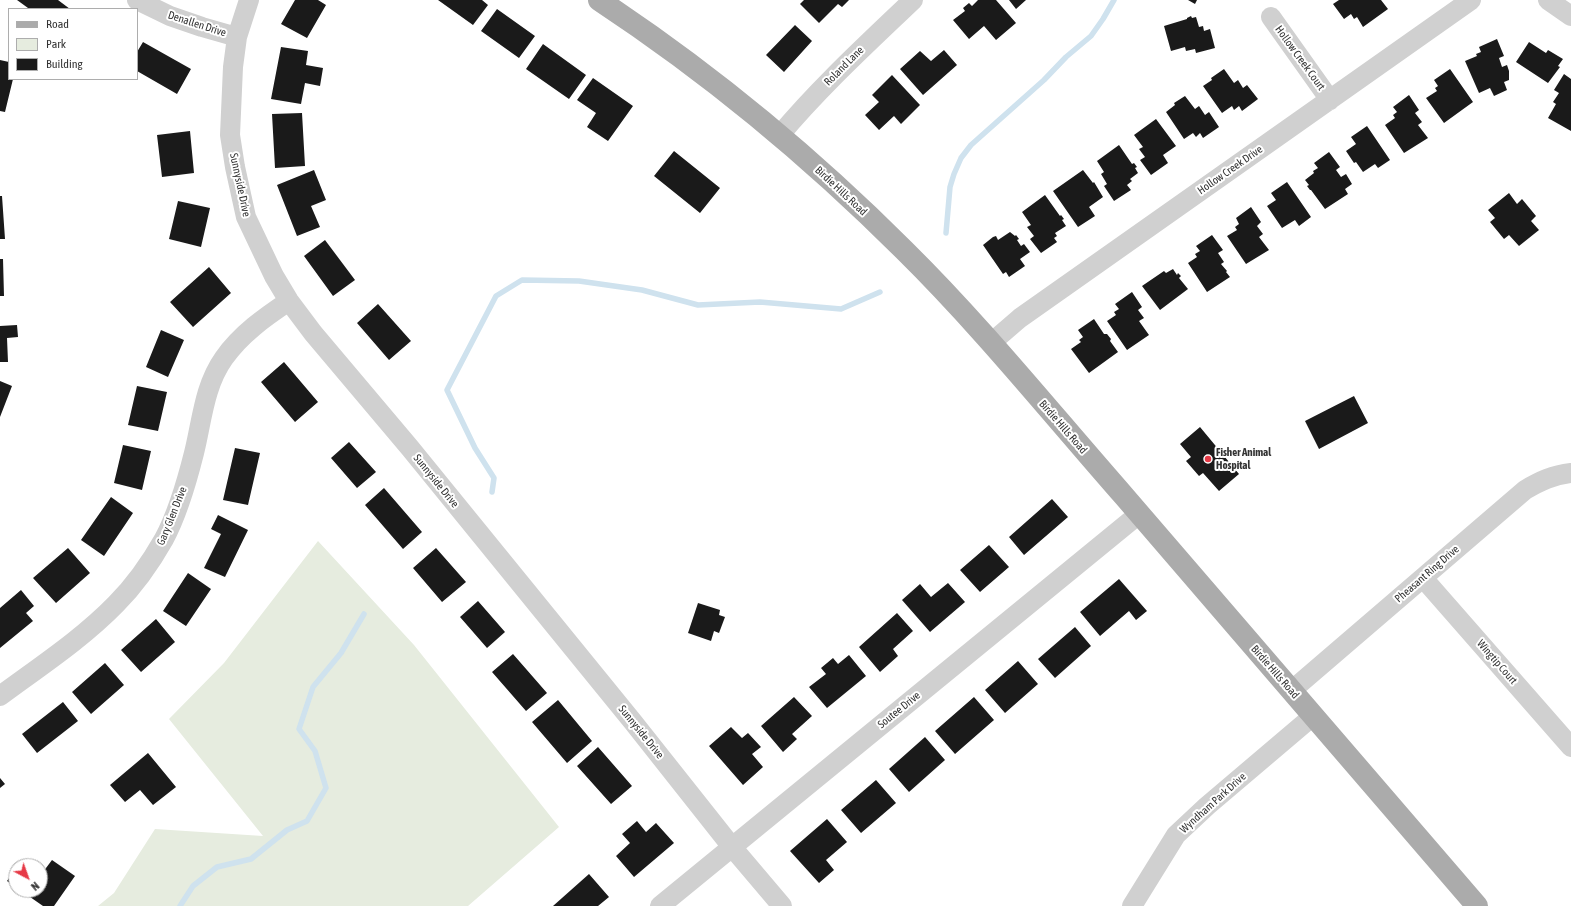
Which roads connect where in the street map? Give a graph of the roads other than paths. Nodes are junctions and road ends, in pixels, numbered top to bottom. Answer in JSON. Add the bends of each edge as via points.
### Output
{"nodes":[{"id":1,"x":137,"y":0,"type":"edge"},
{"id":2,"x":248,"y":0,"type":"edge"},
{"id":3,"x":599,"y":0,"type":"edge"},
{"id":4,"x":913,"y":0,"type":"edge"},
{"id":5,"x":1471,"y":0,"type":"edge"},
{"id":6,"x":1548,"y":0,"type":"edge"},
{"id":7,"x":1571,"y":16,"type":"edge"},
{"id":8,"x":1271,"y":17,"type":"dead end"},
{"id":9,"x":237,"y":37,"type":"junction"},
{"id":10,"x":1330,"y":100,"type":"junction"},
{"id":11,"x":779,"y":136,"type":"junction"},
{"id":12,"x":289,"y":300,"type":"junction"},
{"id":13,"x":991,"y":343,"type":"junction"},
{"id":14,"x":1571,"y":473,"type":"edge"},
{"id":15,"x":1139,"y":514,"type":"junction"},
{"id":16,"x":1423,"y":578,"type":"junction"},
{"id":17,"x":1292,"y":691,"type":"junction"},
{"id":18,"x":0,"y":696,"type":"edge"},
{"id":19,"x":1313,"y":716,"type":"junction"},
{"id":20,"x":1571,"y":747,"type":"edge"},
{"id":21,"x":732,"y":846,"type":"junction"},
{"id":22,"x":660,"y":906,"type":"edge"},
{"id":23,"x":782,"y":906,"type":"edge"},
{"id":24,"x":1132,"y":906,"type":"edge"},
{"id":25,"x":1477,"y":906,"type":"edge"}],
"edges":[{"from":1,"to":9,"type":"street","name":"Denallen Drive","via":[[170,16]]},
{"from":2,"to":9,"type":"street","name":"Sunnyside Drive"},
{"from":3,"to":11,"type":"main road","name":"Birdie Hills Road","via":[[706,77]]},
{"from":4,"to":11,"type":"street","name":"Roland Lane","via":[[841,68]]},
{"from":5,"to":10,"type":"street","name":"Hollow Creek Drive"},
{"from":6,"to":7,"type":"street"},
{"from":8,"to":10,"type":"street","name":"Hollow Creek Court"},
{"from":9,"to":12,"type":"street","name":"Sunnyside Drive","via":[[230,135],[235,167],[246,217],[274,276]]},
{"from":10,"to":13,"type":"street","name":"Hollow Creek Drive","via":[[1020,318]]},
{"from":11,"to":13,"type":"main road","name":"Birdie Hills Road","via":[[904,249]]},
{"from":12,"to":18,"type":"street","name":"Gary Glen Drive","via":[[241,338],[223,359],[212,380],[202,409],[194,453],[180,502],[165,537],[149,564],[116,604],[78,638]]},
{"from":12,"to":21,"type":"street","name":"Sunnyside Drive","via":[[313,333],[415,454]]},
{"from":13,"to":15,"type":"main road","name":"Birdie Hills Road"},
{"from":14,"to":16,"type":"street","name":"Pheasant Ring Drive","via":[[1541,480],[1525,490]]},
{"from":15,"to":17,"type":"main road","name":"Birdie Hills Road"},
{"from":15,"to":21,"type":"street","name":"Soutee Drive"},
{"from":16,"to":17,"type":"street","name":"Pheasant Ring Drive"},
{"from":16,"to":20,"type":"street","name":"Wingtip Court"},
{"from":17,"to":19,"type":"main road","name":"Birdie Hills Road"},
{"from":19,"to":24,"type":"street","name":"Wyndham Park Drive","via":[[1207,806],[1176,836]]},
{"from":19,"to":25,"type":"main road","name":"Birdie Hills Road"},
{"from":21,"to":22,"type":"street","name":"Soutee Drive"},
{"from":21,"to":23,"type":"street","name":"Sunnyside Drive"}]}
